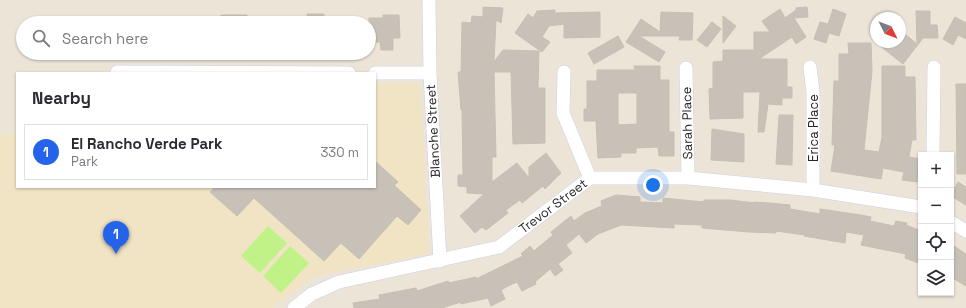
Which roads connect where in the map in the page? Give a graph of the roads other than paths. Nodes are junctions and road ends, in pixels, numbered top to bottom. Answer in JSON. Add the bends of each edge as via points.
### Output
{"nodes":[{"id":1,"x":429,"y":0,"type":"edge"},
{"id":2,"x":810,"y":67,"type":"dead end"},
{"id":3,"x":934,"y":67,"type":"dead end"},
{"id":4,"x":686,"y":68,"type":"dead end"},
{"id":5,"x":564,"y":72,"type":"dead end"},
{"id":6,"x":376,"y":73,"type":"edge"},
{"id":7,"x":430,"y":73,"type":"junction"},
{"id":8,"x":932,"y":152,"type":"edge"},
{"id":9,"x":590,"y":178,"type":"junction"},
{"id":10,"x":688,"y":178,"type":"junction"},
{"id":11,"x":813,"y":190,"type":"junction"},
{"id":12,"x":918,"y":207,"type":"edge"},
{"id":13,"x":954,"y":224,"type":"edge"},
{"id":14,"x":966,"y":231,"type":"edge"},
{"id":15,"x":440,"y":261,"type":"junction"},
{"id":16,"x":294,"y":308,"type":"edge"}],
"edges":[{"from":1,"to":7,"type":"street","name":"Blanche Street"},
{"from":2,"to":11,"type":"street","name":"Erica Place","via":[[813,92]]},
{"from":3,"to":8,"type":"street"},
{"from":4,"to":10,"type":"street","name":"Sarah Place"},
{"from":5,"to":9,"type":"street","via":[[563,113]]},
{"from":6,"to":7,"type":"street"},
{"from":7,"to":15,"type":"street","name":"Blanche Street"},
{"from":9,"to":10,"type":"street","name":"Trevor Street"},
{"from":9,"to":15,"type":"street","name":"Trevor Street","via":[[499,247]]},
{"from":10,"to":11,"type":"street","name":"Trevor Street"},
{"from":11,"to":12,"type":"street","name":"Trevor Street"},
{"from":13,"to":14,"type":"street"},
{"from":15,"to":16,"type":"street","name":"Trevor Street","via":[[339,282],[312,294]]}]}
